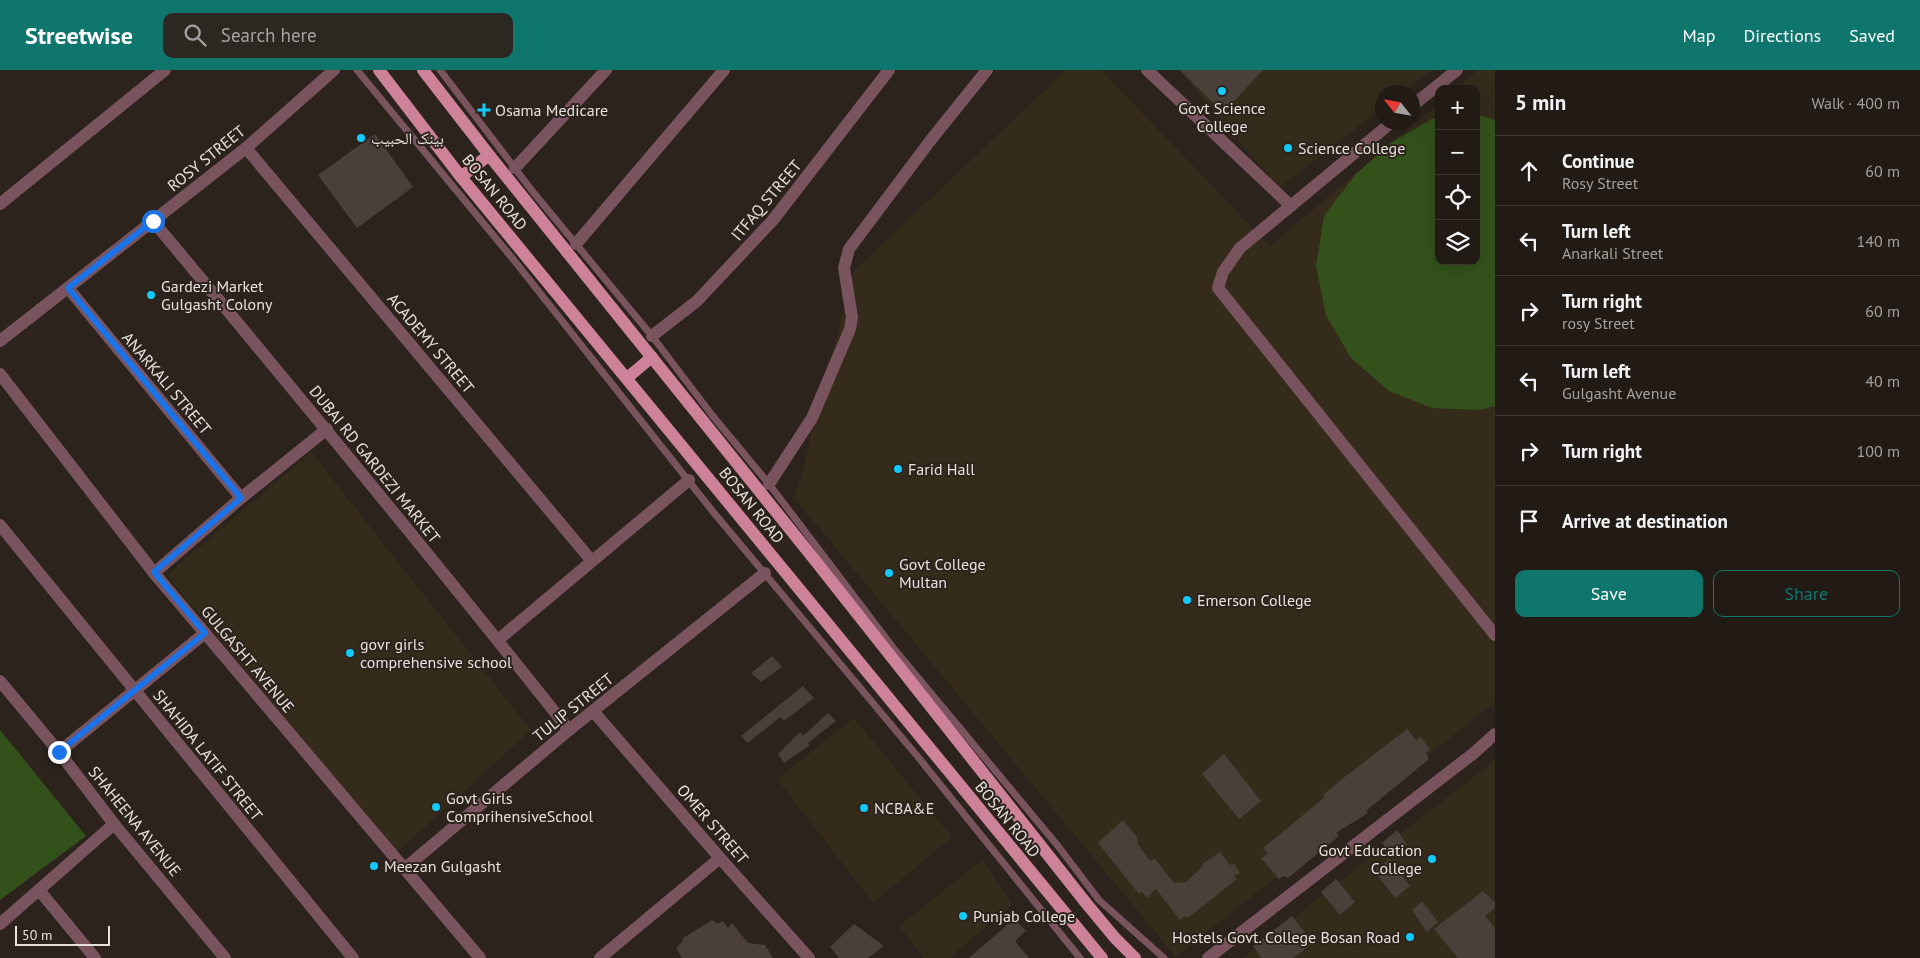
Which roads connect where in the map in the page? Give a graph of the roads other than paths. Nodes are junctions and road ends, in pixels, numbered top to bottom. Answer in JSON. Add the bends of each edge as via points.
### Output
{"nodes":[{"id":1,"x":165,"y":70,"type":"edge"},
{"id":2,"x":334,"y":70,"type":"edge"},
{"id":3,"x":357,"y":70,"type":"edge"},
{"id":4,"x":379,"y":70,"type":"edge"},
{"id":5,"x":423,"y":70,"type":"edge"},
{"id":6,"x":440,"y":70,"type":"edge"},
{"id":7,"x":606,"y":70,"type":"edge"},
{"id":8,"x":724,"y":70,"type":"edge"},
{"id":9,"x":889,"y":70,"type":"edge"},
{"id":10,"x":987,"y":70,"type":"edge"},
{"id":11,"x":1147,"y":70,"type":"edge"},
{"id":12,"x":1456,"y":70,"type":"edge"},
{"id":13,"x":1420,"y":99,"type":"edge"},
{"id":14,"x":1382,"y":130,"type":"edge"},
{"id":15,"x":246,"y":148,"type":"junction"},
{"id":16,"x":489,"y":155,"type":"junction"},
{"id":17,"x":515,"y":168,"type":"junction"},
{"id":18,"x":461,"y":177,"type":"junction"},
{"id":19,"x":0,"y":204,"type":"edge"},
{"id":20,"x":1290,"y":206,"type":"junction"},
{"id":21,"x":153,"y":221,"type":"junction"},
{"id":22,"x":576,"y":244,"type":"junction"},
{"id":23,"x":68,"y":288,"type":"junction"},
{"id":24,"x":652,"y":336,"type":"junction"},
{"id":25,"x":0,"y":341,"type":"edge"},
{"id":26,"x":652,"y":357,"type":"junction"},
{"id":27,"x":0,"y":374,"type":"edge"},
{"id":28,"x":627,"y":378,"type":"junction"},
{"id":29,"x":327,"y":429,"type":"junction"},
{"id":30,"x":688,"y":480,"type":"junction"},
{"id":31,"x":769,"y":484,"type":"junction"},
{"id":32,"x":241,"y":498,"type":"junction"},
{"id":33,"x":0,"y":525,"type":"edge"},
{"id":34,"x":592,"y":560,"type":"junction"},
{"id":35,"x":154,"y":572,"type":"junction"},
{"id":36,"x":765,"y":573,"type":"junction"},
{"id":37,"x":205,"y":633,"type":"junction"},
{"id":38,"x":1495,"y":635,"type":"edge"},
{"id":39,"x":498,"y":640,"type":"junction"},
{"id":40,"x":0,"y":681,"type":"edge"},
{"id":41,"x":134,"y":691,"type":"junction"},
{"id":42,"x":594,"y":711,"type":"junction"},
{"id":43,"x":569,"y":730,"type":"junction"},
{"id":44,"x":1495,"y":734,"type":"edge"},
{"id":45,"x":59,"y":752,"type":"junction"},
{"id":46,"x":114,"y":824,"type":"junction"},
{"id":47,"x":720,"y":858,"type":"junction"},
{"id":48,"x":404,"y":868,"type":"junction"},
{"id":49,"x":40,"y":890,"type":"junction"},
{"id":50,"x":0,"y":924,"type":"edge"},
{"id":51,"x":95,"y":958,"type":"edge"},
{"id":52,"x":225,"y":958,"type":"edge"},
{"id":53,"x":353,"y":958,"type":"edge"},
{"id":54,"x":480,"y":958,"type":"edge"},
{"id":55,"x":600,"y":958,"type":"edge"},
{"id":56,"x":809,"y":958,"type":"edge"},
{"id":57,"x":1080,"y":958,"type":"edge"},
{"id":58,"x":1102,"y":958,"type":"edge"},
{"id":59,"x":1135,"y":958,"type":"edge"},
{"id":60,"x":1164,"y":958,"type":"edge"},
{"id":61,"x":1208,"y":958,"type":"edge"}],
"edges":[{"from":1,"to":19,"type":"street"},
{"from":2,"to":15,"type":"street","name":"ROSY STREET"},
{"from":3,"to":30,"type":"lane","via":[[517,264]]},
{"from":4,"to":18,"type":"main road","name":"BOSAN ROAD"},
{"from":5,"to":16,"type":"main road","name":"BOSAN ROAD"},
{"from":6,"to":17,"type":"lane"},
{"from":7,"to":17,"type":"street"},
{"from":8,"to":22,"type":"street"},
{"from":9,"to":24,"type":"street","name":"ITFAQ STREET","via":[[773,220],[697,301]]},
{"from":10,"to":31,"type":"street","via":[[850,249],[844,268],[852,317],[850,329],[812,418]]},
{"from":11,"to":20,"type":"street"},
{"from":12,"to":13,"type":"street"},
{"from":14,"to":20,"type":"street"},
{"from":15,"to":21,"type":"street","name":"ROSY STREET"},
{"from":15,"to":34,"type":"street","name":"ACADEMY STREET"},
{"from":16,"to":18,"type":"main road"},
{"from":16,"to":26,"type":"main road","name":"BOSAN ROAD"},
{"from":17,"to":22,"type":"lane"},
{"from":18,"to":28,"type":"main road","name":"BOSAN ROAD"},
{"from":20,"to":38,"type":"street","via":[[1240,248],[1223,272],[1218,288]]},
{"from":21,"to":23,"type":"street","name":"ROSY STREET"},
{"from":21,"to":29,"type":"street","name":"DUBAI RD GARDEZI MARKET"},
{"from":22,"to":24,"type":"lane"},
{"from":23,"to":25,"type":"street","name":"ROSY STREET"},
{"from":23,"to":32,"type":"street","name":"ANARKALI STREET"},
{"from":24,"to":31,"type":"lane"},
{"from":26,"to":28,"type":"main road"},
{"from":26,"to":59,"type":"main road","name":"BOSAN ROAD","via":[[1080,896]]},
{"from":27,"to":35,"type":"street","name":"GULGASHT AVENUE"},
{"from":28,"to":58,"type":"main road","name":"BOSAN ROAD"},
{"from":29,"to":32,"type":"street"},
{"from":29,"to":39,"type":"street","name":"DUBAI RD GARDEZI MARKET"},
{"from":30,"to":34,"type":"street"},
{"from":30,"to":36,"type":"lane"},
{"from":31,"to":60,"type":"lane","via":[[895,650],[1099,900]]},
{"from":32,"to":35,"type":"street"},
{"from":33,"to":41,"type":"street","name":"SHAHIDA LATIF STREET"},
{"from":34,"to":39,"type":"street"},
{"from":35,"to":37,"type":"street","name":"GULGASHT AVENUE"},
{"from":36,"to":42,"type":"street","name":"TULIP STREET"},
{"from":36,"to":57,"type":"lane"},
{"from":37,"to":41,"type":"street"},
{"from":37,"to":48,"type":"street","name":"GULGASHT AVENUE"},
{"from":39,"to":43,"type":"street","name":"DUBAI RD GARDEZI MARKET"},
{"from":40,"to":45,"type":"street","name":"SHAHEENA AVENUE"},
{"from":41,"to":45,"type":"street"},
{"from":41,"to":53,"type":"street","name":"SHAHIDA LATIF STREET"},
{"from":42,"to":43,"type":"street","name":"TULIP STREET"},
{"from":42,"to":47,"type":"street","name":"OMER STREET"},
{"from":43,"to":48,"type":"street","name":"TULIP STREET"},
{"from":44,"to":61,"type":"street"},
{"from":45,"to":46,"type":"street","name":"SHAHEENA AVENUE"},
{"from":46,"to":49,"type":"street"},
{"from":46,"to":52,"type":"street","name":"SHAHEENA AVENUE"},
{"from":47,"to":55,"type":"street"},
{"from":47,"to":56,"type":"street","name":"OMER STREET"},
{"from":48,"to":54,"type":"street","name":"GULGASHT AVENUE"},
{"from":49,"to":50,"type":"street"},
{"from":49,"to":51,"type":"street"}]}
